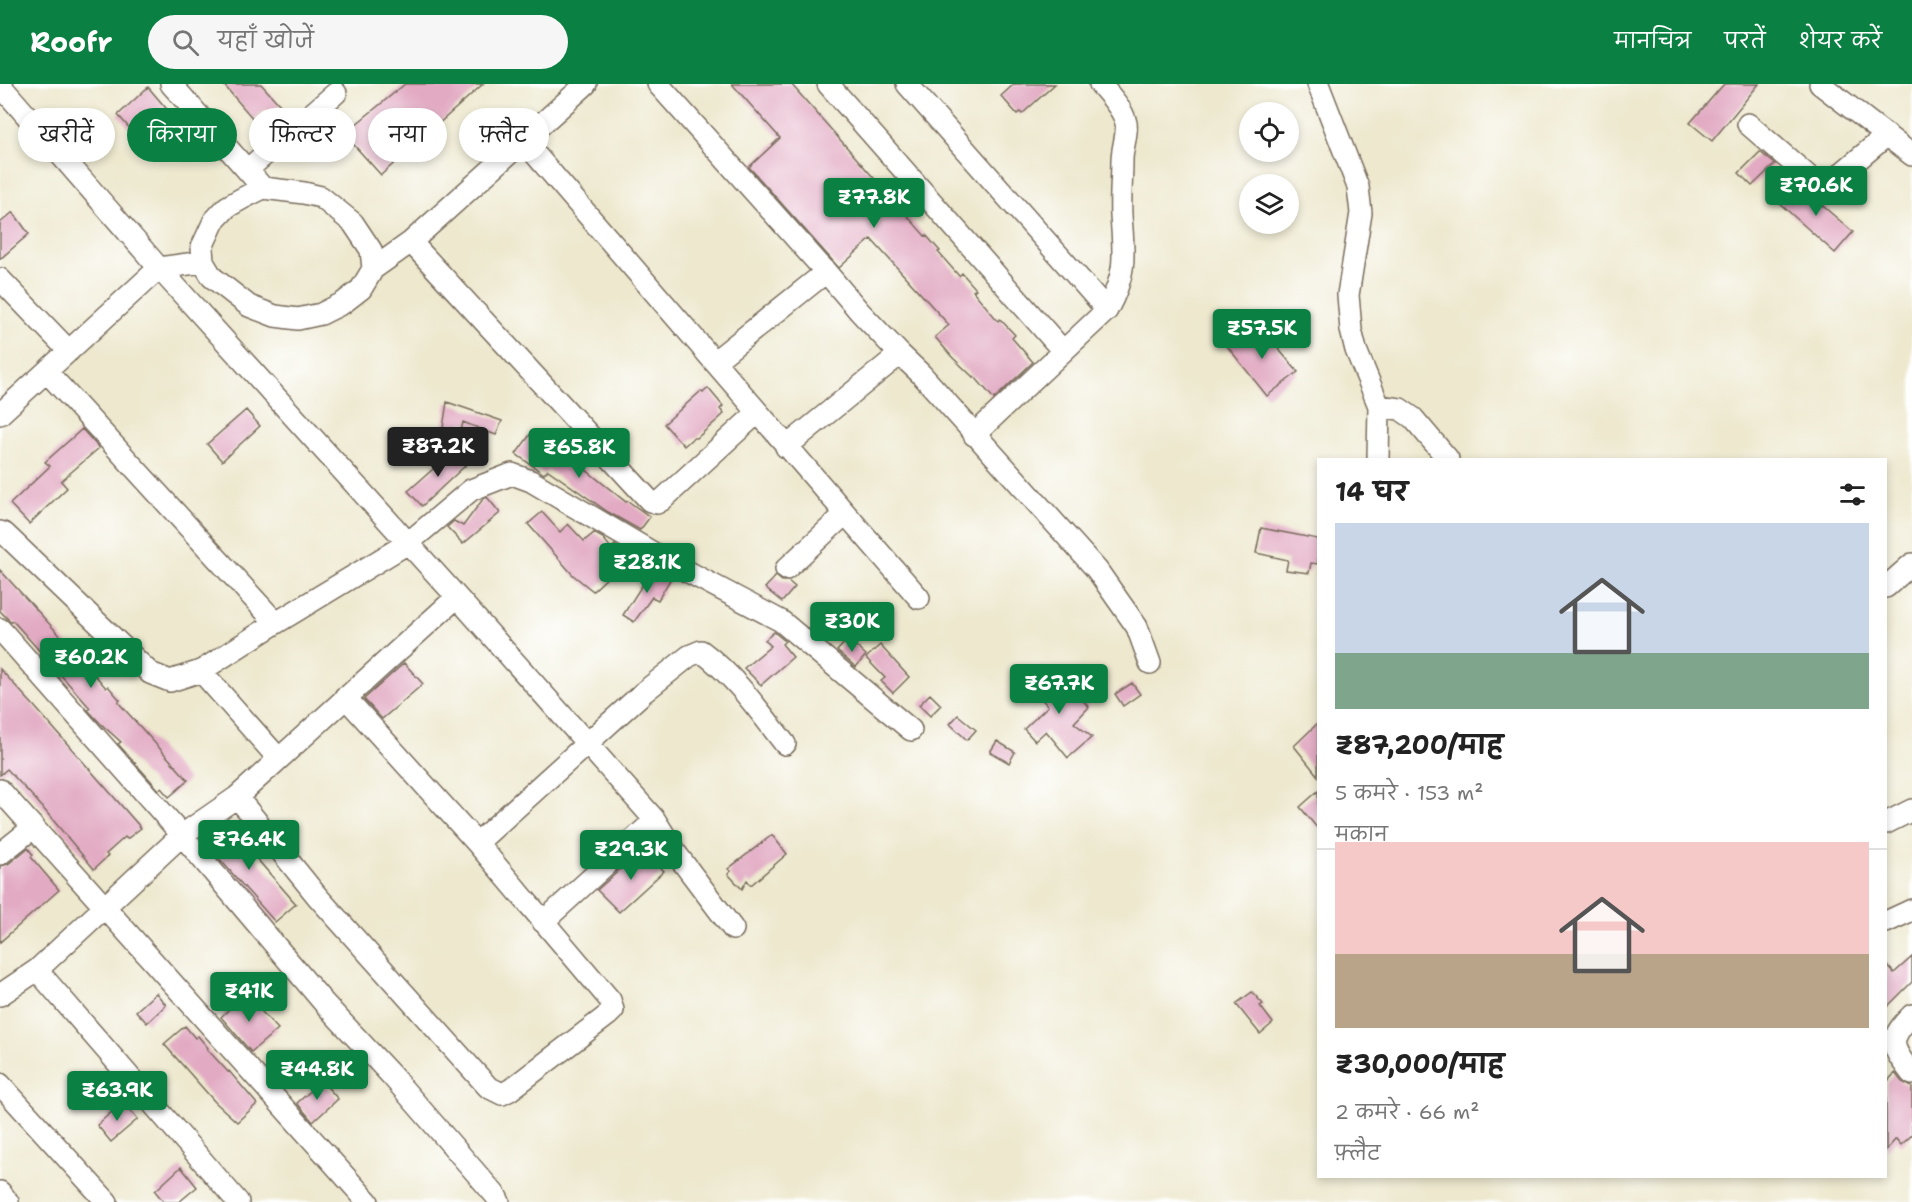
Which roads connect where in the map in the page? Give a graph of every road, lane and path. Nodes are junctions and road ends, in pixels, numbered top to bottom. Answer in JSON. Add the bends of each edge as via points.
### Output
{"nodes":[{"id":1,"x":171,"y":84,"type":"edge"},
{"id":2,"x":586,"y":84,"type":"edge"},
{"id":3,"x":658,"y":84,"type":"edge"},
{"id":4,"x":828,"y":84,"type":"edge"},
{"id":5,"x":907,"y":84,"type":"edge"},
{"id":6,"x":1100,"y":84,"type":"edge"},
{"id":7,"x":1318,"y":84,"type":"edge"},
{"id":8,"x":1820,"y":84,"type":"edge"},
{"id":9,"x":0,"y":85,"type":"edge"},
{"id":10,"x":337,"y":87,"type":"edge"},
{"id":11,"x":549,"y":117,"type":"edge"},
{"id":12,"x":1748,"y":124,"type":"dead end"},
{"id":13,"x":1887,"y":135,"type":"junction"},
{"id":14,"x":1912,"y":154,"type":"edge"},
{"id":15,"x":499,"y":162,"type":"edge"},
{"id":16,"x":542,"y":162,"type":"edge"},
{"id":17,"x":247,"y":170,"type":"junction"},
{"id":18,"x":263,"y":188,"type":"junction"},
{"id":19,"x":411,"y":242,"type":"junction"},
{"id":20,"x":204,"y":262,"type":"junction"},
{"id":21,"x":159,"y":268,"type":"junction"},
{"id":22,"x":373,"y":269,"type":"junction"},
{"id":23,"x":826,"y":272,"type":"junction"},
{"id":24,"x":0,"y":279,"type":"edge"},
{"id":25,"x":1107,"y":310,"type":"junction"},
{"id":26,"x":69,"y":351,"type":"junction"},
{"id":27,"x":1063,"y":351,"type":"junction"},
{"id":28,"x":900,"y":354,"type":"junction"},
{"id":29,"x":715,"y":361,"type":"junction"},
{"id":30,"x":47,"y":372,"type":"junction"},
{"id":31,"x":1379,"y":406,"type":"junction"},
{"id":32,"x":757,"y":413,"type":"junction"},
{"id":33,"x":0,"y":414,"type":"edge"},
{"id":34,"x":974,"y":435,"type":"junction"},
{"id":35,"x":786,"y":447,"type":"junction"},
{"id":36,"x":1378,"y":458,"type":"edge"},
{"id":37,"x":1447,"y":458,"type":"edge"},
{"id":38,"x":845,"y":514,"type":"junction"},
{"id":39,"x":0,"y":532,"type":"edge"},
{"id":40,"x":408,"y":543,"type":"junction"},
{"id":41,"x":1912,"y":564,"type":"edge"},
{"id":42,"x":786,"y":569,"type":"dead end"},
{"id":43,"x":1887,"y":586,"type":"edge"},
{"id":44,"x":458,"y":597,"type":"junction"},
{"id":45,"x":919,"y":598,"type":"dead end"},
{"id":46,"x":276,"y":623,"type":"junction"},
{"id":47,"x":0,"y":629,"type":"edge"},
{"id":48,"x":1150,"y":663,"type":"dead end"},
{"id":49,"x":201,"y":671,"type":"junction"},
{"id":50,"x":345,"y":697,"type":"junction"},
{"id":51,"x":911,"y":730,"type":"dead end"},
{"id":52,"x":586,"y":744,"type":"junction"},
{"id":53,"x":784,"y":744,"type":"dead end"},
{"id":54,"x":278,"y":758,"type":"junction"},
{"id":55,"x":0,"y":790,"type":"edge"},
{"id":56,"x":237,"y":797,"type":"junction"},
{"id":57,"x":1912,"y":810,"type":"edge"},
{"id":58,"x":655,"y":820,"type":"junction"},
{"id":59,"x":1887,"y":822,"type":"edge"},
{"id":60,"x":34,"y":827,"type":"junction"},
{"id":61,"x":182,"y":835,"type":"junction"},
{"id":62,"x":477,"y":843,"type":"junction"},
{"id":63,"x":0,"y":854,"type":"edge"},
{"id":64,"x":105,"y":909,"type":"junction"},
{"id":65,"x":1912,"y":910,"type":"edge"},
{"id":66,"x":543,"y":922,"type":"junction"},
{"id":67,"x":1887,"y":922,"type":"edge"},
{"id":68,"x":733,"y":928,"type":"dead end"},
{"id":69,"x":37,"y":970,"type":"junction"},
{"id":70,"x":0,"y":995,"type":"edge"},
{"id":71,"x":1912,"y":1015,"type":"edge"},
{"id":72,"x":1912,"y":1074,"type":"edge"},
{"id":73,"x":0,"y":1084,"type":"edge"},
{"id":74,"x":0,"y":1192,"type":"edge"},
{"id":75,"x":8,"y":1202,"type":"edge"},
{"id":76,"x":107,"y":1202,"type":"edge"},
{"id":77,"x":238,"y":1202,"type":"edge"},
{"id":78,"x":368,"y":1202,"type":"edge"},
{"id":79,"x":499,"y":1202,"type":"edge"}],
"edges":[{"from":1,"to":17,"type":"street"},
{"from":2,"to":11,"type":"street"},
{"from":3,"to":23,"type":"street"},
{"from":4,"to":27,"type":"street"},
{"from":5,"to":25,"type":"street"},
{"from":6,"to":25,"type":"street","via":[[1126,123],[1121,214],[1125,248],[1117,292]]},
{"from":7,"to":31,"type":"street","via":[[1358,187],[1361,213],[1348,295],[1351,330]]},
{"from":8,"to":13,"type":"street"},
{"from":9,"to":21,"type":"street"},
{"from":10,"to":17,"type":"street"},
{"from":12,"to":13,"type":"street","via":[[1823,189]]},
{"from":13,"to":14,"type":"street"},
{"from":15,"to":19,"type":"street"},
{"from":16,"to":29,"type":"street"},
{"from":17,"to":18,"type":"street"},
{"from":18,"to":20,"type":"street","via":[[227,207],[214,221],[202,247]]},
{"from":18,"to":22,"type":"street","via":[[321,197],[353,223],[371,250]]},
{"from":19,"to":22,"type":"street"},
{"from":19,"to":32,"type":"street","via":[[650,501],[662,500]]},
{"from":20,"to":21,"type":"street"},
{"from":20,"to":22,"type":"street","via":[[212,277],[249,306],[298,319],[343,303],[361,289]]},
{"from":21,"to":26,"type":"street"},
{"from":21,"to":40,"type":"street"},
{"from":23,"to":28,"type":"street"},
{"from":23,"to":29,"type":"street"},
{"from":24,"to":26,"type":"street"},
{"from":25,"to":27,"type":"street"},
{"from":26,"to":30,"type":"street"},
{"from":27,"to":34,"type":"street"},
{"from":28,"to":34,"type":"street"},
{"from":28,"to":35,"type":"street"},
{"from":29,"to":32,"type":"street"},
{"from":30,"to":33,"type":"street"},
{"from":30,"to":46,"type":"street"},
{"from":31,"to":36,"type":"street"},
{"from":31,"to":37,"type":"street","via":[[1400,409],[1413,417]]},
{"from":32,"to":35,"type":"street"},
{"from":34,"to":48,"type":"street","via":[[1097,570],[1137,627]]},
{"from":35,"to":38,"type":"street"},
{"from":38,"to":42,"type":"street"},
{"from":38,"to":45,"type":"street"},
{"from":39,"to":49,"type":"street","via":[[150,674],[170,681]]},
{"from":40,"to":44,"type":"street"},
{"from":40,"to":46,"type":"street"},
{"from":40,"to":51,"type":"street","via":[[471,490],[512,474],[531,481],[781,621]]},
{"from":41,"to":43,"type":"street"},
{"from":44,"to":50,"type":"street"},
{"from":44,"to":52,"type":"street"},
{"from":46,"to":49,"type":"street"},
{"from":47,"to":61,"type":"street"},
{"from":49,"to":54,"type":"street"},
{"from":50,"to":54,"type":"street"},
{"from":50,"to":62,"type":"street"},
{"from":52,"to":53,"type":"street","via":[[644,692],[701,651],[726,672]]},
{"from":52,"to":58,"type":"street"},
{"from":52,"to":62,"type":"street"},
{"from":54,"to":56,"type":"street"},
{"from":55,"to":60,"type":"street"},
{"from":56,"to":61,"type":"street"},
{"from":56,"to":66,"type":"street","via":[[317,896],[488,1087],[502,1094],[613,1010],[610,1000]]},
{"from":57,"to":59,"type":"street"},
{"from":58,"to":66,"type":"street"},
{"from":58,"to":68,"type":"street"},
{"from":60,"to":63,"type":"street"},
{"from":60,"to":64,"type":"street"},
{"from":61,"to":64,"type":"street"},
{"from":61,"to":79,"type":"street"},
{"from":62,"to":66,"type":"street"},
{"from":64,"to":69,"type":"street"},
{"from":64,"to":78,"type":"street"},
{"from":65,"to":67,"type":"street"},
{"from":69,"to":70,"type":"street"},
{"from":69,"to":77,"type":"street"},
{"from":71,"to":72,"type":"street","via":[[1898,1029],[1893,1043]]},
{"from":73,"to":76,"type":"street"},
{"from":74,"to":75,"type":"street"}]}
